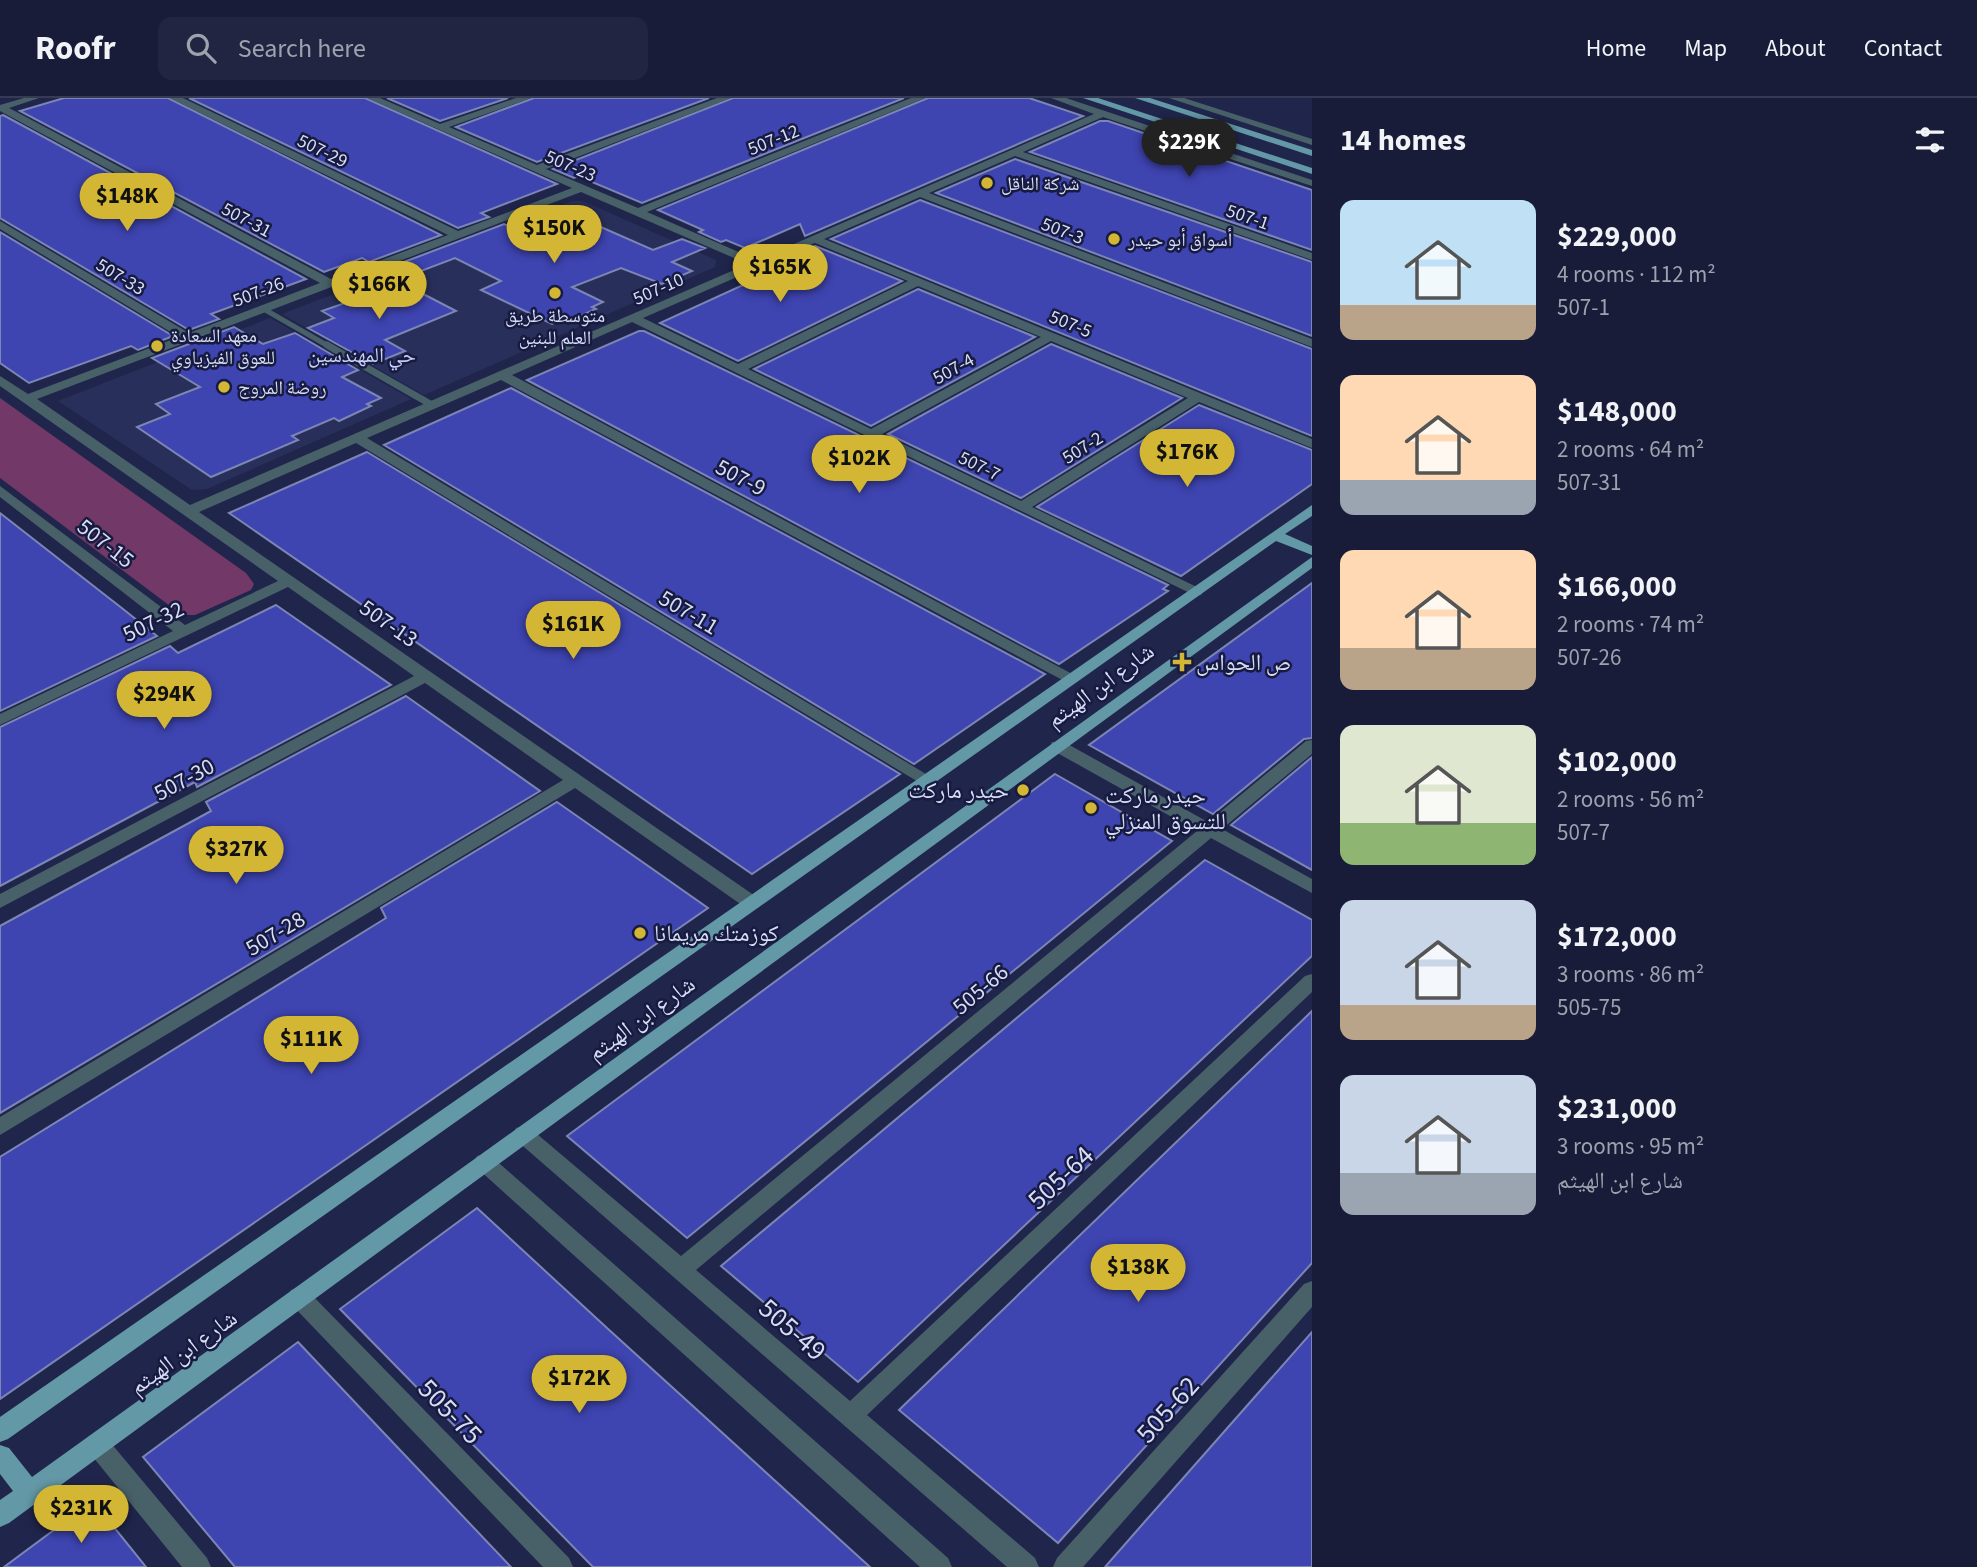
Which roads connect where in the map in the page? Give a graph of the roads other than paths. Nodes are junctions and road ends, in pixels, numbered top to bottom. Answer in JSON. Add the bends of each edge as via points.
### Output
{"nodes":[{"id":1,"x":34,"y":98,"type":"edge"},
{"id":2,"x":175,"y":98,"type":"edge"},
{"id":3,"x":372,"y":98,"type":"edge"},
{"id":4,"x":526,"y":98,"type":"edge"},
{"id":5,"x":726,"y":98,"type":"edge"},
{"id":6,"x":920,"y":98,"type":"edge"},
{"id":7,"x":1056,"y":98,"type":"edge"},
{"id":8,"x":1088,"y":98,"type":"edge"},
{"id":9,"x":1140,"y":98,"type":"edge"},
{"id":10,"x":1174,"y":98,"type":"edge"},
{"id":11,"x":0,"y":108,"type":"edge"},
{"id":12,"x":1102,"y":114,"type":"junction"},
{"id":13,"x":440,"y":127,"type":"junction"},
{"id":14,"x":1312,"y":142,"type":"edge"},
{"id":15,"x":1014,"y":152,"type":"junction"},
{"id":16,"x":1312,"y":153,"type":"edge"},
{"id":17,"x":537,"y":169,"type":"junction"},
{"id":18,"x":1312,"y":171,"type":"edge"},
{"id":19,"x":1312,"y":183,"type":"edge"},
{"id":20,"x":581,"y":188,"type":"junction"},
{"id":21,"x":919,"y":193,"type":"junction"},
{"id":22,"x":638,"y":212,"type":"junction"},
{"id":23,"x":0,"y":224,"type":"edge"},
{"id":24,"x":456,"y":234,"type":"junction"},
{"id":25,"x":815,"y":239,"type":"junction"},
{"id":26,"x":1312,"y":257,"type":"edge"},
{"id":27,"x":758,"y":264,"type":"junction"},
{"id":28,"x":919,"y":281,"type":"junction"},
{"id":29,"x":329,"y":283,"type":"junction"},
{"id":30,"x":262,"y":308,"type":"junction"},
{"id":31,"x":633,"y":318,"type":"junction"},
{"id":32,"x":1051,"y":336,"type":"junction"},
{"id":33,"x":188,"y":337,"type":"junction"},
{"id":34,"x":1312,"y":344,"type":"edge"},
{"id":35,"x":738,"y":369,"type":"junction"},
{"id":36,"x":502,"y":375,"type":"junction"},
{"id":37,"x":0,"y":380,"type":"edge"},
{"id":38,"x":1198,"y":397,"type":"junction"},
{"id":39,"x":26,"y":399,"type":"junction"},
{"id":40,"x":432,"y":405,"type":"junction"},
{"id":41,"x":873,"y":434,"type":"junction"},
{"id":42,"x":357,"y":438,"type":"junction"},
{"id":43,"x":1312,"y":444,"type":"edge"},
{"id":44,"x":1,"y":490,"type":"edge"},
{"id":45,"x":1022,"y":507,"type":"junction"},
{"id":46,"x":1312,"y":509,"type":"edge"},
{"id":47,"x":188,"y":511,"type":"junction"},
{"id":48,"x":1275,"y":535,"type":"junction"},
{"id":49,"x":1312,"y":551,"type":"edge"},
{"id":50,"x":1312,"y":561,"type":"edge"},
{"id":51,"x":289,"y":581,"type":"junction"},
{"id":52,"x":1196,"y":592,"type":"junction"},
{"id":53,"x":184,"y":632,"type":"junction"},
{"id":54,"x":426,"y":676,"type":"junction"},
{"id":55,"x":1070,"y":680,"type":"junction"},
{"id":56,"x":0,"y":720,"type":"edge"},
{"id":57,"x":1312,"y":745,"type":"edge"},
{"id":58,"x":1058,"y":746,"type":"junction"},
{"id":59,"x":575,"y":780,"type":"junction"},
{"id":60,"x":925,"y":781,"type":"junction"},
{"id":61,"x":1210,"y":830,"type":"junction"},
{"id":62,"x":1312,"y":887,"type":"edge"},
{"id":63,"x":0,"y":902,"type":"edge"},
{"id":64,"x":752,"y":903,"type":"junction"},
{"id":65,"x":1312,"y":981,"type":"edge"},
{"id":66,"x":0,"y":1128,"type":"edge"},
{"id":67,"x":523,"y":1135,"type":"junction"},
{"id":68,"x":484,"y":1162,"type":"junction"},
{"id":69,"x":680,"y":1270,"type":"junction"},
{"id":70,"x":1312,"y":1291,"type":"edge"},
{"id":71,"x":299,"y":1297,"type":"junction"},
{"id":72,"x":849,"y":1417,"type":"junction"},
{"id":73,"x":0,"y":1431,"type":"edge"},
{"id":74,"x":97,"y":1444,"type":"junction"},
{"id":75,"x":0,"y":1456,"type":"edge"},
{"id":76,"x":30,"y":1493,"type":"junction"},
{"id":77,"x":0,"y":1515,"type":"edge"},
{"id":78,"x":198,"y":1567,"type":"edge"},
{"id":79,"x":560,"y":1567,"type":"edge"},
{"id":80,"x":939,"y":1567,"type":"edge"},
{"id":81,"x":1026,"y":1567,"type":"edge"},
{"id":82,"x":1066,"y":1567,"type":"edge"}],
"edges":[{"from":1,"to":11,"type":"street"},
{"from":2,"to":24,"type":"street","name":"507-29"},
{"from":3,"to":13,"type":"street","name":"507-23"},
{"from":4,"to":13,"type":"street"},
{"from":5,"to":17,"type":"street"},
{"from":6,"to":22,"type":"street","name":"507-12"},
{"from":7,"to":12,"type":"street"},
{"from":8,"to":18,"type":"main road"},
{"from":9,"to":16,"type":"main road"},
{"from":10,"to":14,"type":"street"},
{"from":11,"to":29,"type":"street","name":"507-31"},
{"from":12,"to":15,"type":"street","name":"507-10"},
{"from":12,"to":19,"type":"street"},
{"from":13,"to":17,"type":"street","name":"507-23"},
{"from":15,"to":21,"type":"street","name":"507-10"},
{"from":15,"to":26,"type":"street","name":"507-1"},
{"from":17,"to":20,"type":"street","name":"507-23"},
{"from":20,"to":22,"type":"street","name":"507-23"},
{"from":20,"to":24,"type":"street","name":"507-26"},
{"from":21,"to":25,"type":"street","name":"507-10"},
{"from":21,"to":34,"type":"street","name":"507-3"},
{"from":22,"to":27,"type":"street","name":"507-23"},
{"from":23,"to":33,"type":"street","name":"507-33"},
{"from":24,"to":29,"type":"street","name":"507-26"},
{"from":25,"to":27,"type":"street","name":"507-10"},
{"from":25,"to":28,"type":"street","name":"507-5"},
{"from":27,"to":31,"type":"street","name":"507-10"},
{"from":28,"to":32,"type":"street","name":"507-5"},
{"from":28,"to":35,"type":"street"},
{"from":29,"to":30,"type":"street","name":"507-26"},
{"from":30,"to":33,"type":"street","name":"507-26"},
{"from":30,"to":40,"type":"lane"},
{"from":31,"to":35,"type":"street","name":"507-7"},
{"from":31,"to":36,"type":"street","name":"507-10"},
{"from":32,"to":38,"type":"street","name":"507-5"},
{"from":32,"to":41,"type":"street","name":"507-4"},
{"from":33,"to":39,"type":"street","name":"507-26"},
{"from":35,"to":41,"type":"street","name":"507-7"},
{"from":36,"to":40,"type":"street","name":"507-10"},
{"from":36,"to":55,"type":"street","name":"507-9"},
{"from":37,"to":39,"type":"street","name":"507-13"},
{"from":38,"to":43,"type":"street","name":"507-5"},
{"from":38,"to":45,"type":"street","name":"507-2"},
{"from":39,"to":47,"type":"street","name":"507-13"},
{"from":40,"to":42,"type":"street","name":"507-10"},
{"from":41,"to":45,"type":"street","name":"507-7"},
{"from":42,"to":47,"type":"street","name":"507-10"},
{"from":42,"to":60,"type":"street","name":"507-11"},
{"from":44,"to":53,"type":"street","name":"507-15"},
{"from":45,"to":52,"type":"street","name":"507-7"},
{"from":46,"to":48,"type":"main road","name":"شارع ابن الهيثم"},
{"from":47,"to":51,"type":"street","name":"507-13"},
{"from":48,"to":49,"type":"main road"},
{"from":48,"to":52,"type":"main road","name":"شارع ابن الهيثم"},
{"from":50,"to":58,"type":"main road","name":"شارع ابن الهيثم"},
{"from":51,"to":53,"type":"street","name":"507-32"},
{"from":51,"to":54,"type":"street","name":"507-13"},
{"from":52,"to":55,"type":"main road","name":"شارع ابن الهيثم"},
{"from":53,"to":56,"type":"street","name":"507-32"},
{"from":54,"to":59,"type":"street","name":"507-13"},
{"from":54,"to":63,"type":"street","name":"507-30"},
{"from":55,"to":60,"type":"main road","name":"شارع ابن الهيثم"},
{"from":57,"to":61,"type":"street","name":"505-66"},
{"from":58,"to":61,"type":"street"},
{"from":58,"to":67,"type":"main road","name":"شارع ابن الهيثم"},
{"from":59,"to":64,"type":"street","name":"507-13"},
{"from":59,"to":66,"type":"street","name":"507-28"},
{"from":60,"to":64,"type":"main road","name":"شارع ابن الهيثم"},
{"from":61,"to":62,"type":"street"},
{"from":61,"to":69,"type":"street","name":"505-66"},
{"from":64,"to":73,"type":"main road","name":"شارع ابن الهيثم"},
{"from":65,"to":72,"type":"street","name":"505-64"},
{"from":67,"to":68,"type":"main road","name":"شارع ابن الهيثم"},
{"from":67,"to":69,"type":"street","name":"505-49"},
{"from":68,"to":71,"type":"main road","name":"شارع ابن الهيثم"},
{"from":68,"to":80,"type":"street"},
{"from":69,"to":72,"type":"street","name":"505-49"},
{"from":70,"to":82,"type":"street","name":"505-62"},
{"from":71,"to":74,"type":"main road","name":"شارع ابن الهيثم"},
{"from":71,"to":79,"type":"street","name":"505-75"},
{"from":72,"to":81,"type":"street","name":"505-49"},
{"from":74,"to":76,"type":"main road","name":"شارع ابن الهيثم"},
{"from":74,"to":78,"type":"street"},
{"from":75,"to":76,"type":"main road"},
{"from":76,"to":77,"type":"main road","name":"شارع ابن الهيثم"}]}
